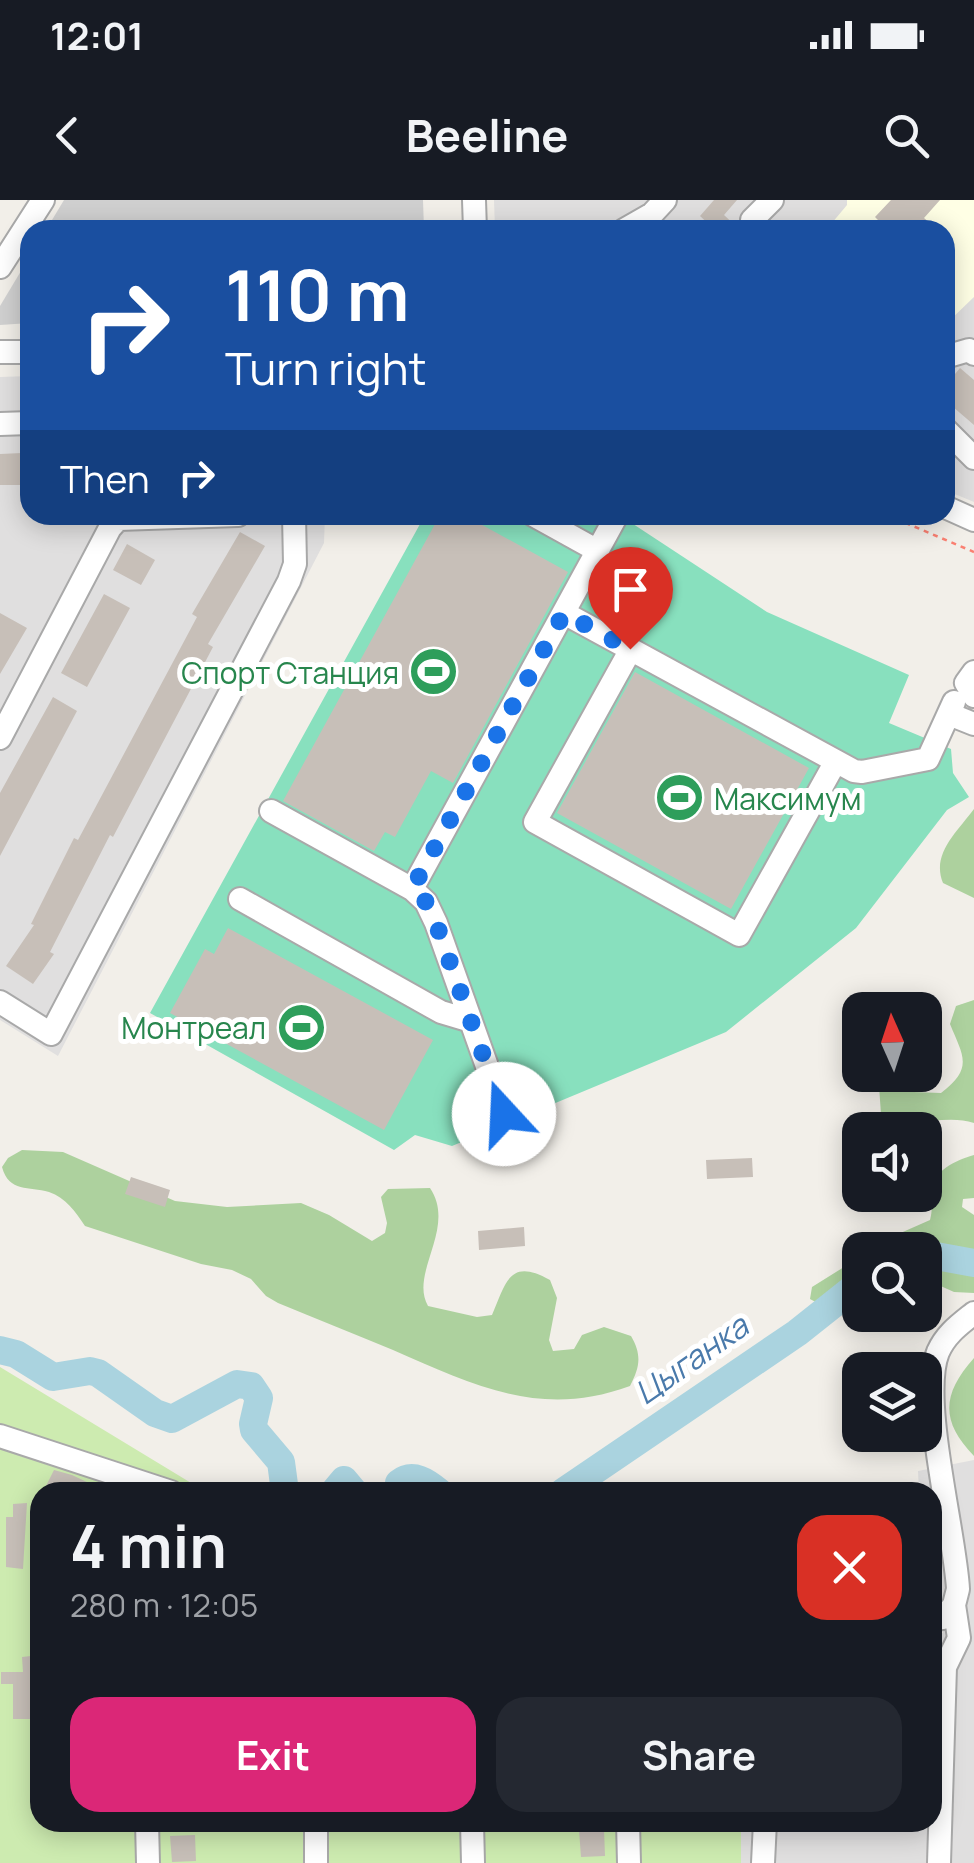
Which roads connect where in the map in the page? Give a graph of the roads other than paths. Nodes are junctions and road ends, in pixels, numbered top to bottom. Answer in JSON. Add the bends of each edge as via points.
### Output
{"nodes":[{"id":1,"x":772,"y":200,"type":"edge"},
{"id":2,"x":752,"y":220,"type":"edge"},
{"id":3,"x":20,"y":236,"type":"edge"},
{"id":4,"x":0,"y":267,"type":"edge"},
{"id":5,"x":955,"y":439,"type":"edge"},
{"id":6,"x":974,"y":458,"type":"edge"},
{"id":7,"x":113,"y":525,"type":"edge"},
{"id":8,"x":294,"y":525,"type":"edge"},
{"id":9,"x":552,"y":525,"type":"edge"},
{"id":10,"x":612,"y":525,"type":"edge"},
{"id":11,"x":598,"y":550,"type":"junction"},
{"id":12,"x":564,"y":613,"type":"junction"},
{"id":13,"x":630,"y":649,"type":"junction"},
{"id":14,"x":974,"y":672,"type":"edge"},
{"id":15,"x":959,"y":704,"type":"edge"},
{"id":16,"x":974,"y":724,"type":"edge"},
{"id":17,"x":0,"y":738,"type":"edge"},
{"id":18,"x":836,"y":760,"type":"junction"},
{"id":19,"x":270,"y":811,"type":"dead end"},
{"id":20,"x":412,"y":889,"type":"junction"},
{"id":21,"x":240,"y":900,"type":"dead end"},
{"id":22,"x":0,"y":1002,"type":"edge"},
{"id":23,"x":471,"y":1021,"type":"junction"},
{"id":24,"x":504,"y":1114,"type":"dead end"},
{"id":25,"x":974,"y":1313,"type":"edge"},
{"id":26,"x":0,"y":1436,"type":"edge"},
{"id":27,"x":140,"y":1482,"type":"edge"},
{"id":28,"x":956,"y":1613,"type":"edge"},
{"id":29,"x":942,"y":1765,"type":"edge"},
{"id":30,"x":147,"y":1832,"type":"edge"},
{"id":31,"x":316,"y":1832,"type":"edge"},
{"id":32,"x":472,"y":1832,"type":"edge"},
{"id":33,"x":628,"y":1832,"type":"edge"},
{"id":34,"x":765,"y":1832,"type":"edge"},
{"id":35,"x":940,"y":1832,"type":"edge"},
{"id":36,"x":148,"y":1863,"type":"edge"},
{"id":37,"x":316,"y":1863,"type":"edge"},
{"id":38,"x":473,"y":1863,"type":"edge"},
{"id":39,"x":629,"y":1863,"type":"edge"},
{"id":40,"x":764,"y":1863,"type":"edge"},
{"id":41,"x":939,"y":1863,"type":"edge"}],
"edges":[{"from":1,"to":2,"type":"street"},
{"from":3,"to":4,"type":"street"},
{"from":5,"to":6,"type":"street"},
{"from":7,"to":17,"type":"street"},
{"from":8,"to":22,"type":"street","via":[[296,564],[289,581],[51,1034]]},
{"from":9,"to":11,"type":"street"},
{"from":10,"to":11,"type":"street"},
{"from":11,"to":12,"type":"street"},
{"from":12,"to":13,"type":"street"},
{"from":12,"to":20,"type":"street"},
{"from":13,"to":18,"type":"street"},
{"from":13,"to":18,"type":"street","via":[[534,822],[739,935]]},
{"from":14,"to":15,"type":"street"},
{"from":15,"to":16,"type":"street"},
{"from":15,"to":18,"type":"street","via":[[922,762],[862,772]]},
{"from":19,"to":20,"type":"street"},
{"from":20,"to":23,"type":"street","via":[[436,923]]},
{"from":21,"to":23,"type":"street","via":[[442,1012]]},
{"from":23,"to":24,"type":"street"},
{"from":25,"to":28,"type":"street","via":[[948,1333],[936,1355],[932,1394],[956,1562]]},
{"from":26,"to":27,"type":"street"},
{"from":28,"to":29,"type":"street","via":[[958,1638],[945,1667]]},
{"from":30,"to":36,"type":"street"},
{"from":31,"to":37,"type":"street"},
{"from":32,"to":38,"type":"street"},
{"from":33,"to":39,"type":"street"},
{"from":34,"to":40,"type":"street"},
{"from":35,"to":41,"type":"street"}]}
